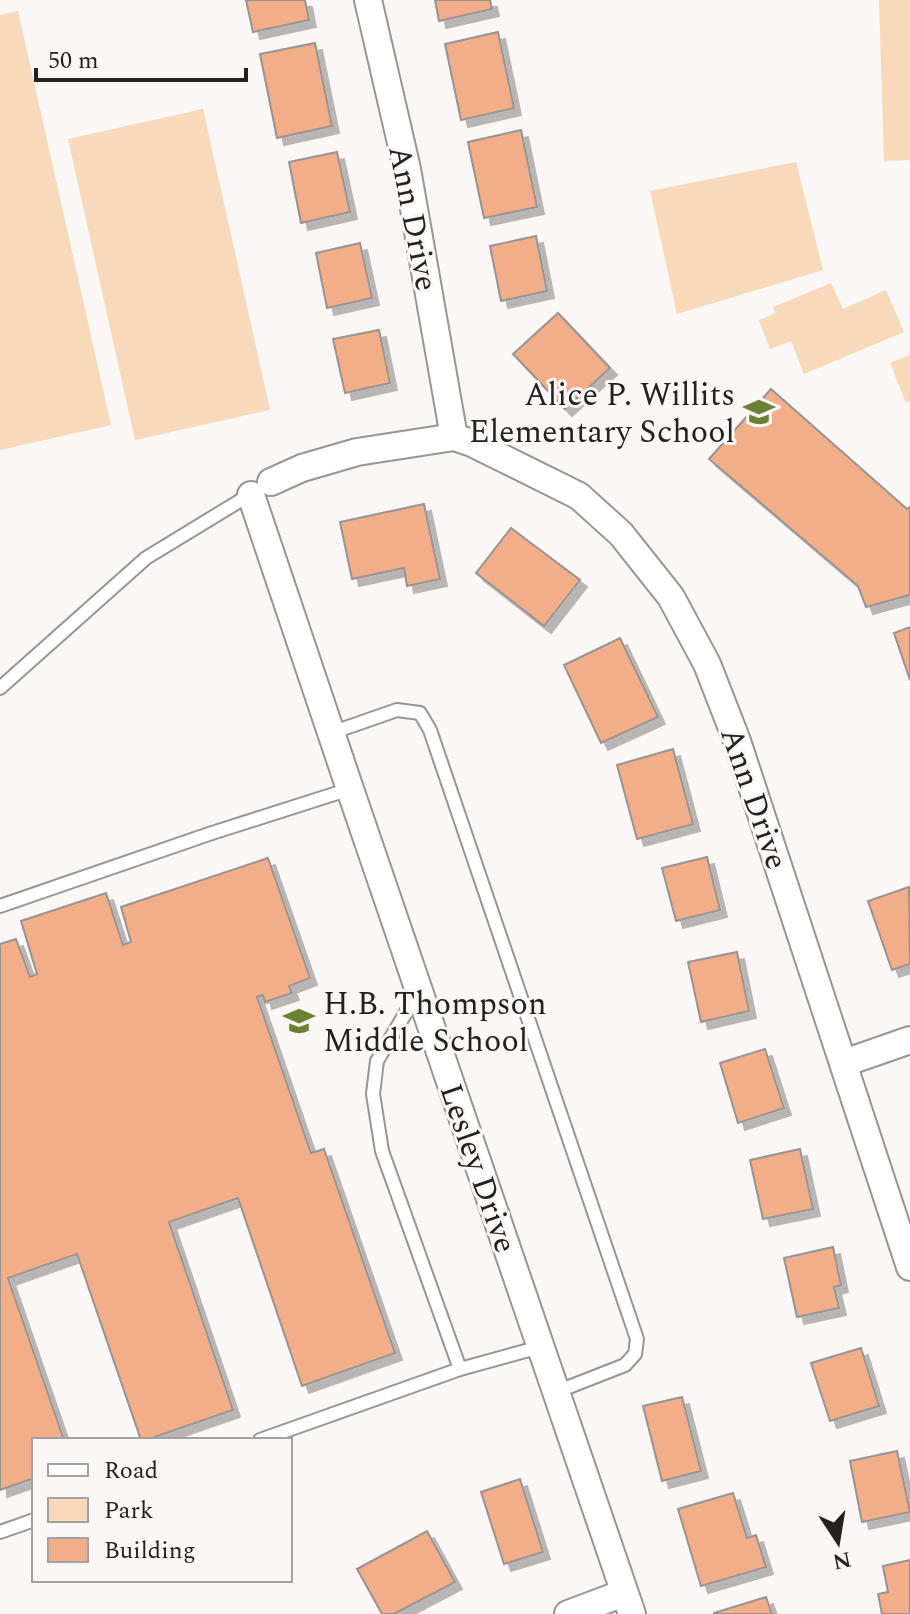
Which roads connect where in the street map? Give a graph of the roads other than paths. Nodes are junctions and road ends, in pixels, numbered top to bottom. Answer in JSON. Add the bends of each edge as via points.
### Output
{"nodes":[{"id":1,"x":368,"y":0,"type":"edge"},
{"id":2,"x":454,"y":437,"type":"junction"},
{"id":3,"x":261,"y":489,"type":"junction"},
{"id":4,"x":0,"y":688,"type":"edge"},
{"id":5,"x":331,"y":733,"type":"junction"},
{"id":6,"x":350,"y":789,"type":"junction"},
{"id":7,"x":0,"y":906,"type":"edge"},
{"id":8,"x":418,"y":991,"type":"junction"},
{"id":9,"x":910,"y":1040,"type":"edge"},
{"id":10,"x":844,"y":1063,"type":"junction"},
{"id":11,"x":910,"y":1267,"type":"edge"},
{"id":12,"x":540,"y":1347,"type":"junction"},
{"id":13,"x":460,"y":1369,"type":"junction"},
{"id":14,"x":555,"y":1393,"type":"junction"},
{"id":15,"x":266,"y":1438,"type":"edge"},
{"id":16,"x":32,"y":1521,"type":"edge"},
{"id":17,"x":0,"y":1532,"type":"edge"},
{"id":18,"x":628,"y":1604,"type":"edge"},
{"id":19,"x":568,"y":1614,"type":"edge"}],
"edges":[{"from":1,"to":2,"type":"street","name":"Ann Drive","via":[[407,169]]},
{"from":2,"to":3,"type":"street","via":[[357,452],[302,468]]},
{"from":2,"to":10,"type":"street","name":"Ann Drive","via":[[579,496],[621,534],[671,597],[707,664],[737,741]]},
{"from":3,"to":4,"type":"lane","via":[[146,558]]},
{"from":3,"to":5,"type":"street","name":"Lesley Drive"},
{"from":5,"to":6,"type":"street","name":"Lesley Drive"},
{"from":5,"to":14,"type":"lane","via":[[397,710],[420,713],[430,730],[637,1339],[635,1354],[625,1365]]},
{"from":6,"to":7,"type":"lane"},
{"from":6,"to":8,"type":"street","name":"Lesley Drive"},
{"from":8,"to":12,"type":"street","name":"Lesley Drive"},
{"from":8,"to":13,"type":"lane","via":[[377,1061],[373,1094],[382,1151]]},
{"from":9,"to":10,"type":"street"},
{"from":10,"to":11,"type":"street","name":"Ann Drive"},
{"from":12,"to":13,"type":"lane"},
{"from":12,"to":14,"type":"street","name":"Lesley Drive"},
{"from":13,"to":15,"type":"lane"},
{"from":14,"to":18,"type":"street","name":"Lesley Drive"},
{"from":16,"to":17,"type":"lane"},
{"from":18,"to":19,"type":"street"}]}
